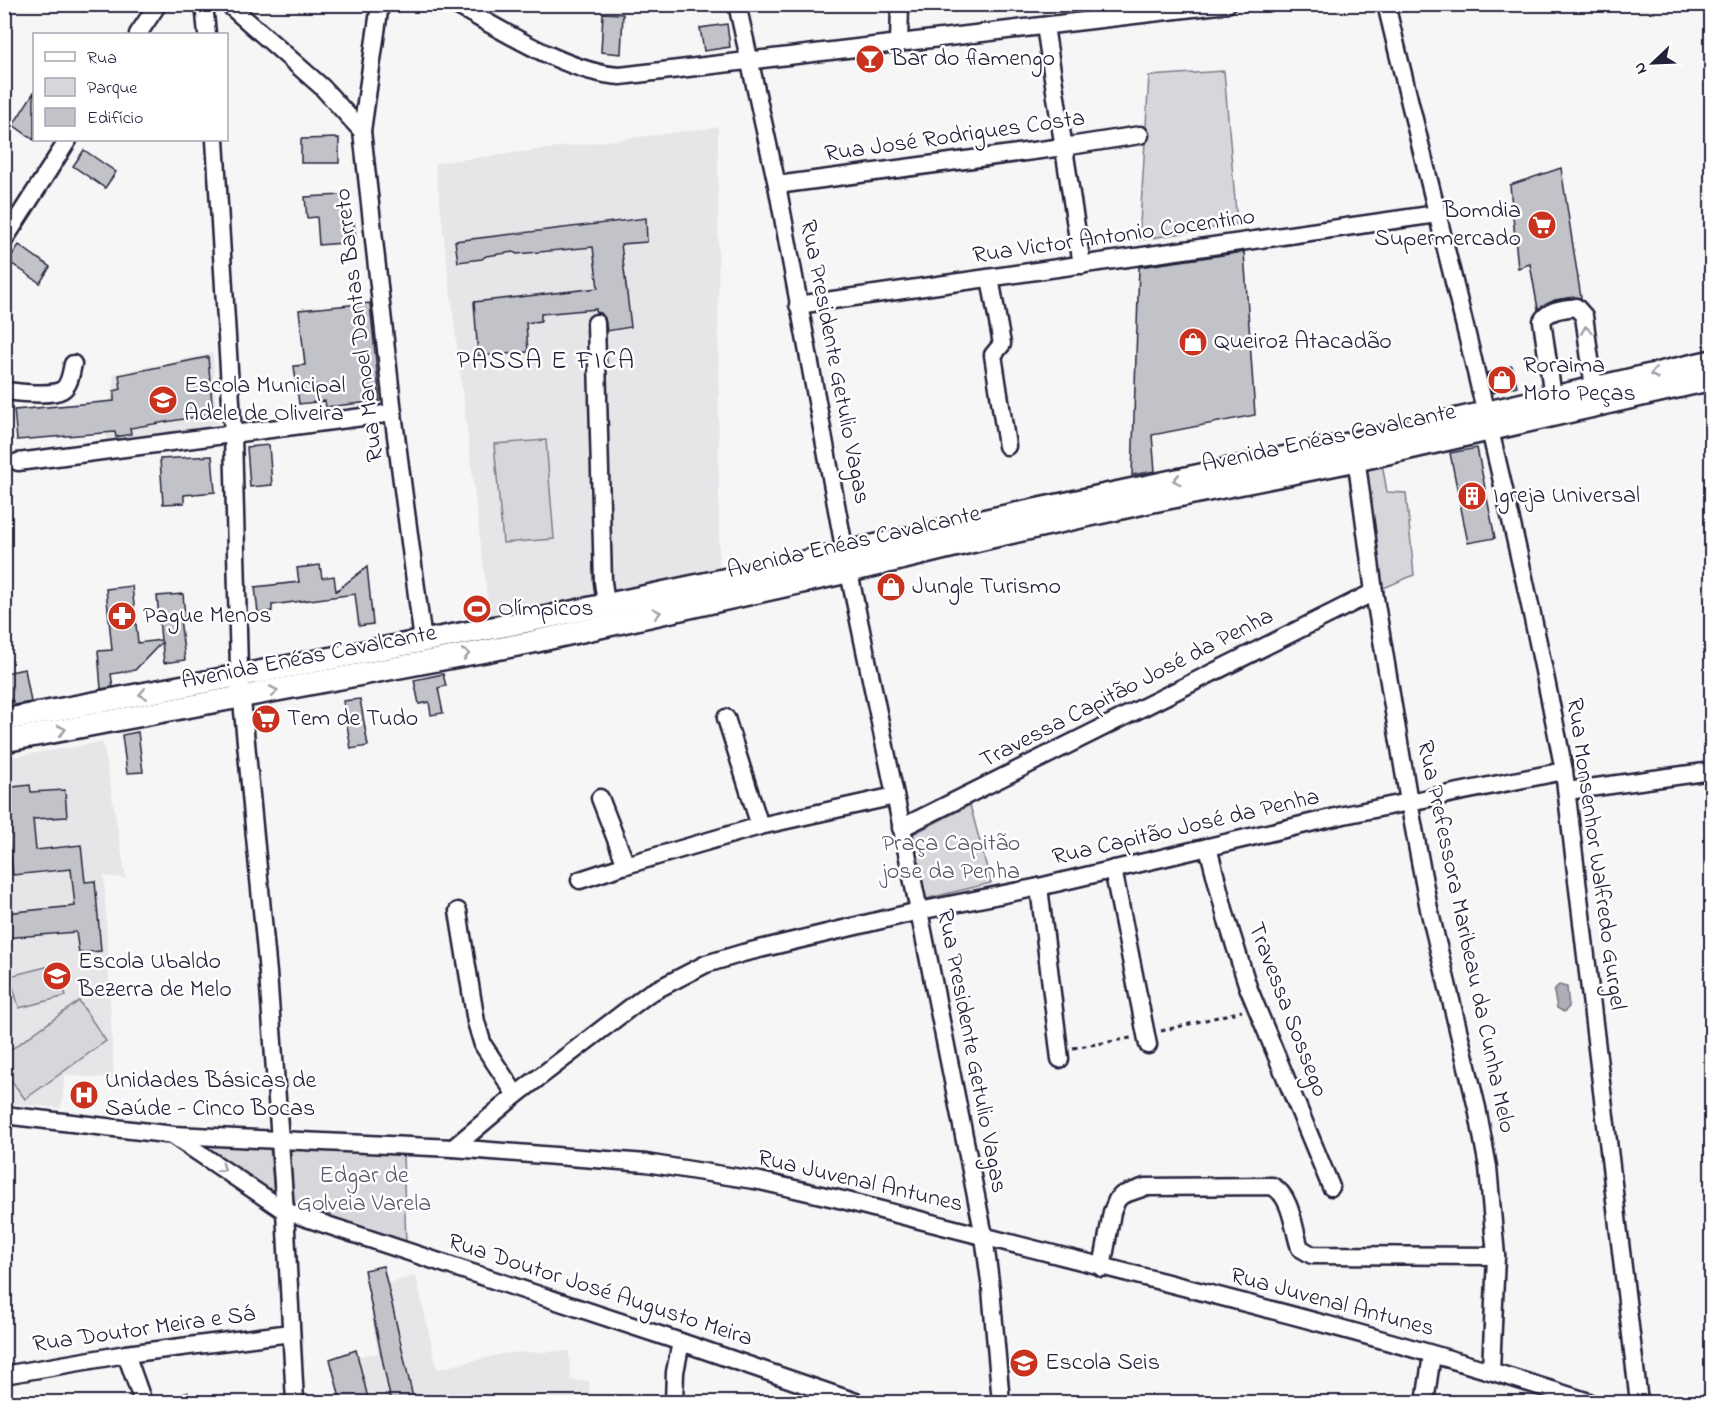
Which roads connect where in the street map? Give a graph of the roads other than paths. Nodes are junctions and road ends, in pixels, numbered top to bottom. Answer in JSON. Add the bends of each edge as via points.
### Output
{"nodes":[{"id":1,"x":158,"y":4,"type":"edge"},
{"id":2,"x":204,"y":4,"type":"edge"},
{"id":3,"x":228,"y":4,"type":"edge"},
{"id":4,"x":380,"y":4,"type":"edge"},
{"id":5,"x":454,"y":4,"type":"edge"},
{"id":6,"x":737,"y":4,"type":"edge"},
{"id":7,"x":900,"y":4,"type":"edge"},
{"id":8,"x":1227,"y":4,"type":"edge"},
{"id":9,"x":1386,"y":4,"type":"edge"},
{"id":10,"x":1045,"y":27,"type":"junction"},
{"id":11,"x":139,"y":33,"type":"edge"},
{"id":12,"x":207,"y":33,"type":"edge"},
{"id":13,"x":899,"y":44,"type":"junction"},
{"id":14,"x":750,"y":61,"type":"junction"},
{"id":15,"x":362,"y":130,"type":"junction"},
{"id":16,"x":1140,"y":135,"type":"dead end"},
{"id":17,"x":67,"y":141,"type":"edge"},
{"id":18,"x":215,"y":141,"type":"edge"},
{"id":19,"x":1063,"y":147,"type":"junction"},
{"id":20,"x":777,"y":185,"type":"junction"},
{"id":21,"x":1437,"y":214,"type":"junction"},
{"id":22,"x":4,"y":240,"type":"edge"},
{"id":23,"x":1082,"y":266,"type":"junction"},
{"id":24,"x":990,"y":278,"type":"junction"},
{"id":25,"x":798,"y":305,"type":"junction"},
{"id":26,"x":596,"y":323,"type":"dead end"},
{"id":27,"x":1712,"y":361,"type":"edge"},
{"id":28,"x":73,"y":364,"type":"dead end"},
{"id":29,"x":1712,"y":380,"type":"edge"},
{"id":30,"x":1594,"y":388,"type":"junction"},
{"id":31,"x":4,"y":390,"type":"edge"},
{"id":32,"x":1556,"y":402,"type":"junction"},
{"id":33,"x":393,"y":413,"type":"junction"},
{"id":34,"x":1488,"y":421,"type":"junction"},
{"id":35,"x":233,"y":435,"type":"junction"},
{"id":36,"x":1007,"y":446,"type":"dead end"},
{"id":37,"x":1355,"y":452,"type":"junction"},
{"id":38,"x":18,"y":462,"type":"dead end"},
{"id":39,"x":847,"y":562,"type":"junction"},
{"id":40,"x":743,"y":585,"type":"junction"},
{"id":41,"x":1374,"y":592,"type":"junction"},
{"id":42,"x":606,"y":604,"type":"junction"},
{"id":43,"x":526,"y":632,"type":"junction"},
{"id":44,"x":423,"y":641,"type":"junction"},
{"id":45,"x":242,"y":687,"type":"junction"},
{"id":46,"x":726,"y":718,"type":"dead end"},
{"id":47,"x":4,"y":720,"type":"edge"},
{"id":48,"x":35,"y":725,"type":"junction"},
{"id":49,"x":4,"y":741,"type":"edge"},
{"id":50,"x":1564,"y":771,"type":"junction"},
{"id":51,"x":1712,"y":771,"type":"edge"},
{"id":52,"x":1567,"y":791,"type":"junction"},
{"id":53,"x":894,"y":796,"type":"junction"},
{"id":54,"x":600,"y":798,"type":"dead end"},
{"id":55,"x":1409,"y":802,"type":"junction"},
{"id":56,"x":760,"y":826,"type":"junction"},
{"id":57,"x":901,"y":828,"type":"junction"},
{"id":58,"x":1208,"y":847,"type":"junction"},
{"id":59,"x":626,"y":865,"type":"junction"},
{"id":60,"x":1113,"y":869,"type":"junction"},
{"id":61,"x":580,"y":880,"type":"dead end"},
{"id":62,"x":1038,"y":887,"type":"junction"},
{"id":63,"x":458,"y":911,"type":"dead end"},
{"id":64,"x":920,"y":911,"type":"junction"},
{"id":65,"x":1147,"y":1040,"type":"road end"},
{"id":66,"x":1060,"y":1055,"type":"road end"},
{"id":67,"x":516,"y":1095,"type":"junction"},
{"id":68,"x":4,"y":1115,"type":"edge"},
{"id":69,"x":174,"y":1135,"type":"junction"},
{"id":70,"x":279,"y":1140,"type":"junction"},
{"id":71,"x":453,"y":1148,"type":"junction"},
{"id":72,"x":1331,"y":1187,"type":"dead end"},
{"id":73,"x":285,"y":1211,"type":"junction"},
{"id":74,"x":984,"y":1236,"type":"junction"},
{"id":75,"x":1496,"y":1256,"type":"junction"},
{"id":76,"x":1102,"y":1268,"type":"junction"},
{"id":77,"x":291,"y":1333,"type":"junction"},
{"id":78,"x":681,"y":1342,"type":"junction"},
{"id":79,"x":126,"y":1354,"type":"junction"},
{"id":80,"x":1432,"y":1355,"type":"junction"},
{"id":81,"x":1491,"y":1371,"type":"junction"},
{"id":82,"x":4,"y":1374,"type":"edge"},
{"id":83,"x":143,"y":1402,"type":"edge"},
{"id":84,"x":295,"y":1402,"type":"edge"},
{"id":85,"x":674,"y":1402,"type":"edge"},
{"id":86,"x":856,"y":1402,"type":"edge"},
{"id":87,"x":1002,"y":1402,"type":"edge"},
{"id":88,"x":1425,"y":1402,"type":"edge"},
{"id":89,"x":1589,"y":1402,"type":"edge"},
{"id":90,"x":1639,"y":1402,"type":"edge"}],
"edges":[{"from":1,"to":11,"type":"street"},
{"from":2,"to":12,"type":"street"},
{"from":3,"to":15,"type":"street","via":[[322,87]]},
{"from":4,"to":15,"type":"street","name":"Rua Manoel Dantas Barreto"},
{"from":5,"to":14,"type":"street","via":[[551,56],[605,75]]},
{"from":6,"to":14,"type":"street","name":"Rua Presidente Getulio Vagas"},
{"from":7,"to":13,"type":"street"},
{"from":8,"to":10,"type":"street"},
{"from":9,"to":21,"type":"street","name":"Rua Monsenhor Walfredo Gurgel"},
{"from":10,"to":13,"type":"street"},
{"from":10,"to":19,"type":"street"},
{"from":13,"to":14,"type":"street"},
{"from":14,"to":20,"type":"street","name":"Rua Presidente Getulio Vagas"},
{"from":15,"to":33,"type":"street","name":"Rua Manoel Dantas Barreto"},
{"from":16,"to":19,"type":"street","name":"Rua José Rodrigues Costa"},
{"from":17,"to":22,"type":"street"},
{"from":18,"to":35,"type":"street"},
{"from":19,"to":20,"type":"street","name":"Rua José Rodrigues Costa"},
{"from":19,"to":23,"type":"street"},
{"from":20,"to":25,"type":"street","name":"Rua Presidente Getulio Vagas"},
{"from":21,"to":23,"type":"street","name":"Rua Victor Antonio Cocentino"},
{"from":21,"to":34,"type":"street","name":"Rua Monsenhor Walfredo Gurgel"},
{"from":23,"to":24,"type":"street","name":"Rua Victor Antonio Cocentino"},
{"from":24,"to":25,"type":"street","name":"Rua Victor Antonio Cocentino"},
{"from":24,"to":36,"type":"street","via":[[1002,344],[993,355]]},
{"from":25,"to":39,"type":"street","name":"Rua Presidente Getulio Vagas"},
{"from":26,"to":42,"type":"street"},
{"from":27,"to":30,"type":"main road","name":"Avenida Enéas Cavalcante","one_way":true},
{"from":28,"to":31,"type":"street","via":[[62,390]]},
{"from":29,"to":32,"type":"main road","name":"Avenida Enéas Cavalcante"},
{"from":30,"to":32,"type":"main road","name":"Avenida Enéas Cavalcante"},
{"from":30,"to":32,"type":"street","one_way":true,"via":[[1581,310],[1576,307],[1550,312],[1542,321]]},
{"from":32,"to":34,"type":"main road","name":"Avenida Enéas Cavalcante"},
{"from":33,"to":35,"type":"street"},
{"from":33,"to":44,"type":"street","name":"Rua Manoel Dantas Barreto"},
{"from":34,"to":37,"type":"main road","name":"Avenida Enéas Cavalcante"},
{"from":34,"to":50,"type":"street","name":"Rua Monsenhor Walfredo Gurgel"},
{"from":35,"to":38,"type":"street"},
{"from":35,"to":45,"type":"street"},
{"from":37,"to":39,"type":"main road","name":"Avenida Enéas Cavalcante"},
{"from":37,"to":41,"type":"street","name":"Rua Prefessora Maribeau da Cunha Melo"},
{"from":39,"to":40,"type":"main road","name":"Avenida Enéas Cavalcante"},
{"from":39,"to":53,"type":"street","name":"Rua Presidente Getulio Vagas"},
{"from":40,"to":42,"type":"main road","name":"Avenida Enéas Cavalcante"},
{"from":43,"to":40,"type":"main road","name":"Avenida Enéas Cavalcante","one_way":true},
{"from":41,"to":55,"type":"street","name":"Rua Prefessora Maribeau da Cunha Melo"},
{"from":41,"to":57,"type":"street","name":"Travessa Capitão José da Penha"},
{"from":42,"to":43,"type":"main road","name":"Avenida Enéas Cavalcante"},
{"from":43,"to":44,"type":"main road","name":"Avenida Enéas Cavalcante"},
{"from":45,"to":43,"type":"main road","name":"Avenida Enéas Cavalcante","one_way":true},
{"from":44,"to":45,"type":"main road","name":"Avenida Enéas Cavalcante"},
{"from":45,"to":48,"type":"main road","name":"Avenida Enéas Cavalcante"},
{"from":45,"to":70,"type":"street"},
{"from":46,"to":56,"type":"street"},
{"from":47,"to":48,"type":"main road","name":"Avenida Enéas Cavalcante"},
{"from":48,"to":49,"type":"main road","name":"Avenida Enéas Cavalcante"},
{"from":50,"to":52,"type":"street","name":"Rua Monsenhor Walfredo Gurgel"},
{"from":50,"to":55,"type":"street","name":"Rua Capitão José da Penha"},
{"from":51,"to":52,"type":"street"},
{"from":52,"to":90,"type":"street","name":"Rua Monsenhor Walfredo Gurgel"},
{"from":53,"to":56,"type":"street"},
{"from":53,"to":57,"type":"street","name":"Rua Presidente Getulio Vagas"},
{"from":54,"to":59,"type":"street"},
{"from":55,"to":58,"type":"street","name":"Rua Capitão José da Penha"},
{"from":55,"to":75,"type":"street","name":"Rua Prefessora Maribeau da Cunha Melo","via":[[1429,909],[1477,1108],[1488,1167]]},
{"from":56,"to":59,"type":"street"},
{"from":57,"to":64,"type":"street","name":"Rua Presidente Getulio Vagas"},
{"from":58,"to":60,"type":"street","name":"Rua Capitão José da Penha"},
{"from":58,"to":72,"type":"street","name":"Travessa Sossego","via":[[1256,1008]]},
{"from":59,"to":61,"type":"street"},
{"from":60,"to":62,"type":"street","name":"Rua Capitão José da Penha"},
{"from":60,"to":65,"type":"street"},
{"from":62,"to":64,"type":"street","name":"Rua Capitão José da Penha"},
{"from":62,"to":66,"type":"street"},
{"from":63,"to":67,"type":"street","via":[[483,1045]]},
{"from":64,"to":67,"type":"street","name":"Rua Capitão José da Penha","via":[[706,964],[648,994]]},
{"from":64,"to":74,"type":"street","name":"Rua Presidente Getulio Vagas"},
{"from":67,"to":71,"type":"street","name":"Rua Capitão José da Penha"},
{"from":68,"to":69,"type":"street","name":"Rua Juvenal Antunes"},
{"from":69,"to":70,"type":"street","name":"Rua Juvenal Antunes"},
{"from":69,"to":73,"type":"street","name":"Rua Doutor José Augusto Meira","one_way":true},
{"from":70,"to":71,"type":"street","name":"Rua Juvenal Antunes"},
{"from":70,"to":73,"type":"street"},
{"from":71,"to":74,"type":"street","name":"Rua Juvenal Antunes","via":[[646,1163],[760,1181]]},
{"from":73,"to":77,"type":"street"},
{"from":73,"to":78,"type":"street","name":"Rua Doutor José Augusto Meira"},
{"from":74,"to":76,"type":"street","name":"Rua Juvenal Antunes"},
{"from":74,"to":87,"type":"street","name":"Rua Presidente Getulio Vagas"},
{"from":75,"to":76,"type":"street","via":[[1312,1255],[1300,1248],[1286,1201],[1272,1186],[1145,1187],[1122,1195],[1114,1205]]},
{"from":75,"to":81,"type":"street","name":"Rua Prefessora Maribeau da Cunha Melo"},
{"from":76,"to":80,"type":"street","name":"Rua Juvenal Antunes"},
{"from":77,"to":79,"type":"street","name":"Rua Doutor Meira e Sá"},
{"from":77,"to":84,"type":"street"},
{"from":78,"to":85,"type":"street"},
{"from":78,"to":86,"type":"street","name":"Rua Doutor José Augusto Meira"},
{"from":79,"to":82,"type":"street","name":"Rua Doutor Meira e Sá"},
{"from":79,"to":83,"type":"street"},
{"from":80,"to":81,"type":"street","name":"Rua Juvenal Antunes"},
{"from":80,"to":88,"type":"street"},
{"from":81,"to":89,"type":"street","name":"Rua Juvenal Antunes"}]}
